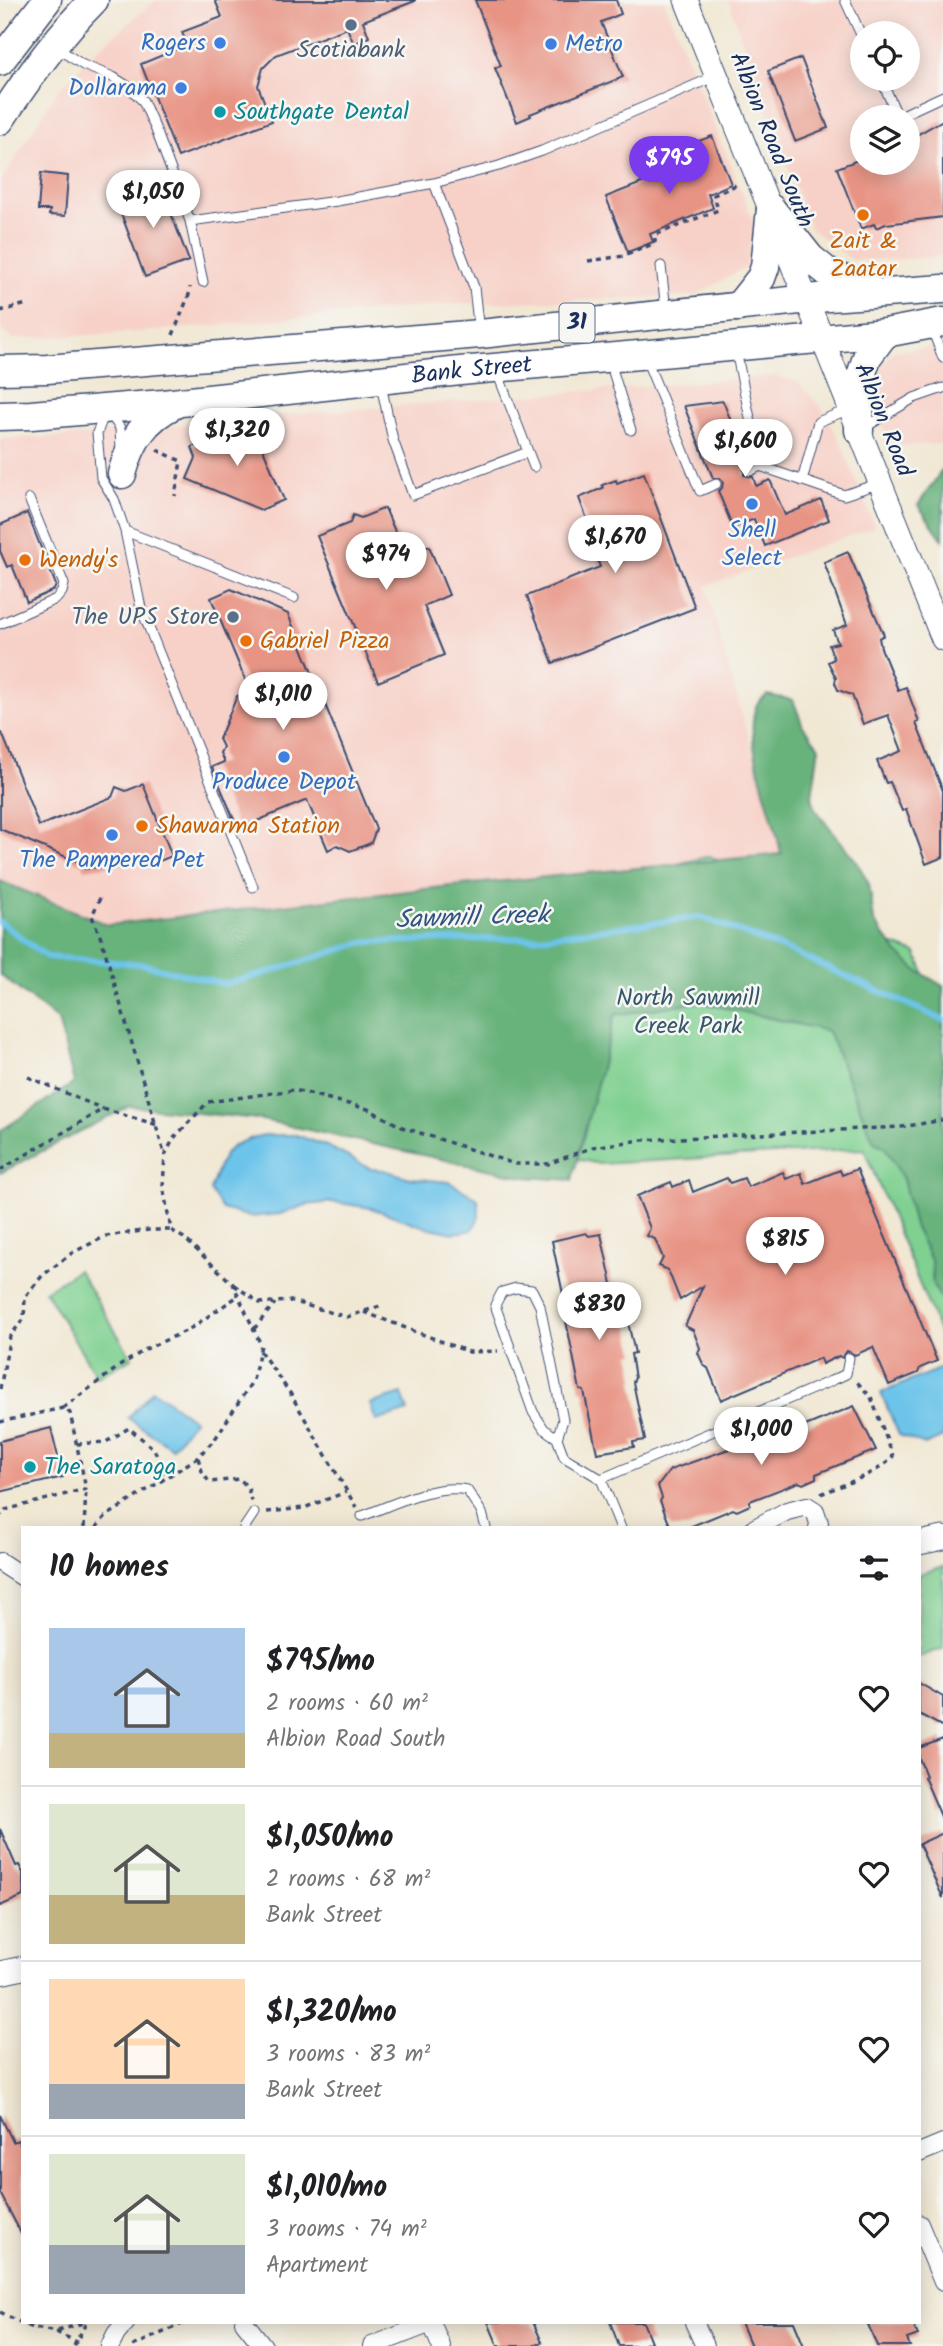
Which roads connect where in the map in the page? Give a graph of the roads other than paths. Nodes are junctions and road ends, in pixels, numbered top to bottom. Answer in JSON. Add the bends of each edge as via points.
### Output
{"nodes":[{"id":1,"x":47,"y":0,"type":"edge"},
{"id":2,"x":94,"y":0,"type":"edge"},
{"id":3,"x":686,"y":0,"type":"edge"},
{"id":4,"x":845,"y":0,"type":"edge"},
{"id":5,"x":855,"y":21,"type":"edge"},
{"id":6,"x":53,"y":46,"type":"junction"},
{"id":7,"x":0,"y":61,"type":"edge"},
{"id":8,"x":718,"y":76,"type":"junction"},
{"id":9,"x":886,"y":91,"type":"edge"},
{"id":10,"x":943,"y":96,"type":"edge"},
{"id":11,"x":0,"y":120,"type":"edge"},
{"id":12,"x":434,"y":184,"type":"junction"},
{"id":13,"x":771,"y":209,"type":"junction"},
{"id":14,"x":190,"y":221,"type":"junction"},
{"id":15,"x":661,"y":266,"type":"dead end"},
{"id":16,"x":204,"y":282,"type":"dead end"},
{"id":17,"x":943,"y":289,"type":"edge"},
{"id":18,"x":879,"y":293,"type":"junction"},
{"id":19,"x":805,"y":299,"type":"junction"},
{"id":20,"x":738,"y":307,"type":"junction"},
{"id":21,"x":666,"y":313,"type":"junction"},
{"id":22,"x":937,"y":323,"type":"edge"},
{"id":23,"x":885,"y":333,"type":"junction"},
{"id":24,"x":480,"y":334,"type":"junction"},
{"id":25,"x":822,"y":339,"type":"junction"},
{"id":26,"x":735,"y":346,"type":"junction"},
{"id":27,"x":0,"y":353,"type":"edge"},
{"id":28,"x":643,"y":354,"type":"junction"},
{"id":29,"x":608,"y":357,"type":"junction"},
{"id":30,"x":943,"y":358,"type":"edge"},
{"id":31,"x":105,"y":363,"type":"junction"},
{"id":32,"x":489,"y":368,"type":"junction"},
{"id":33,"x":47,"y":369,"type":"junction"},
{"id":34,"x":0,"y":370,"type":"edge"},
{"id":35,"x":380,"y":380,"type":"junction"},
{"id":36,"x":943,"y":388,"type":"edge"},
{"id":37,"x":181,"y":401,"type":"junction"},
{"id":38,"x":106,"y":408,"type":"junction"},
{"id":39,"x":0,"y":416,"type":"edge"},
{"id":40,"x":854,"y":419,"type":"junction"},
{"id":41,"x":631,"y":430,"type":"dead end"},
{"id":42,"x":528,"y":452,"type":"junction"},
{"id":43,"x":534,"y":467,"type":"dead end"},
{"id":44,"x":802,"y":481,"type":"junction"},
{"id":45,"x":880,"y":483,"type":"junction"},
{"id":46,"x":716,"y":484,"type":"dead end"},
{"id":47,"x":118,"y":486,"type":"junction"},
{"id":48,"x":29,"y":499,"type":"dead end"},
{"id":49,"x":125,"y":531,"type":"junction"},
{"id":50,"x":294,"y":598,"type":"dead end"},
{"id":51,"x":0,"y":624,"type":"edge"},
{"id":52,"x":943,"y":639,"type":"edge"},
{"id":53,"x":253,"y":887,"type":"dead end"},
{"id":54,"x":849,"y":1357,"type":"dead end"},
{"id":55,"x":557,"y":1438,"type":"junction"},
{"id":56,"x":601,"y":1479,"type":"junction"},
{"id":57,"x":254,"y":1513,"type":"road end"},
{"id":58,"x":362,"y":1517,"type":"road end"},
{"id":59,"x":245,"y":1526,"type":"edge"},
{"id":60,"x":485,"y":1526,"type":"edge"},
{"id":61,"x":620,"y":1526,"type":"edge"},
{"id":62,"x":760,"y":1526,"type":"edge"},
{"id":63,"x":818,"y":1526,"type":"edge"},
{"id":64,"x":943,"y":1538,"type":"edge"},
{"id":65,"x":921,"y":1543,"type":"edge"},
{"id":66,"x":0,"y":1562,"type":"edge"},
{"id":67,"x":21,"y":1576,"type":"edge"},
{"id":68,"x":21,"y":1968,"type":"edge"},
{"id":69,"x":0,"y":1973,"type":"edge"},
{"id":70,"x":943,"y":2143,"type":"edge"},
{"id":71,"x":921,"y":2152,"type":"edge"},
{"id":72,"x":921,"y":2229,"type":"edge"},
{"id":73,"x":943,"y":2282,"type":"edge"},
{"id":74,"x":124,"y":2324,"type":"edge"},
{"id":75,"x":246,"y":2324,"type":"edge"},
{"id":76,"x":428,"y":2324,"type":"edge"},
{"id":77,"x":431,"y":2324,"type":"edge"},
{"id":78,"x":695,"y":2324,"type":"edge"},
{"id":79,"x":110,"y":2346,"type":"edge"},
{"id":80,"x":263,"y":2346,"type":"edge"},
{"id":81,"x":372,"y":2346,"type":"edge"},
{"id":82,"x":441,"y":2346,"type":"edge"},
{"id":83,"x":705,"y":2346,"type":"edge"}],
"edges":[{"from":1,"to":7,"type":"main road"},
{"from":2,"to":6,"type":"main road"},
{"from":3,"to":8,"type":"street","name":"Albion Road South"},
{"from":4,"to":5,"type":"lane"},
{"from":6,"to":11,"type":"main road"},
{"from":6,"to":14,"type":"lane","via":[[110,75],[143,101]]},
{"from":8,"to":12,"type":"lane","via":[[541,151]]},
{"from":8,"to":13,"type":"street","name":"Albion Road South"},
{"from":9,"to":10,"type":"lane","via":[[898,117]]},
{"from":12,"to":14,"type":"lane"},
{"from":12,"to":24,"type":"lane","via":[[474,287]]},
{"from":13,"to":18,"type":"main road","via":[[810,258],[830,274]]},
{"from":13,"to":19,"type":"street","name":"Albion Road South"},
{"from":13,"to":20,"type":"main road","via":[[765,267]]},
{"from":14,"to":16,"type":"lane"},
{"from":15,"to":21,"type":"lane"},
{"from":17,"to":18,"type":"main road","name":"Bank Street","number":"31"},
{"from":18,"to":19,"type":"main road","name":"Bank Street","number":"31"},
{"from":19,"to":20,"type":"main road","name":"Bank Street","number":"31"},
{"from":19,"to":25,"type":"street","name":"Albion Road"},
{"from":20,"to":21,"type":"main road","name":"Bank Street","number":"31"},
{"from":21,"to":24,"type":"main road","name":"Bank Street","number":"31"},
{"from":22,"to":23,"type":"main road","name":"Bank Street","number":"31"},
{"from":22,"to":30,"type":"lane"},
{"from":23,"to":25,"type":"main road","name":"Bank Street","number":"31"},
{"from":23,"to":40,"type":"main road","via":[[867,357]]},
{"from":24,"to":31,"type":"main road","name":"Bank Street","number":"31"},
{"from":24,"to":32,"type":"main road"},
{"from":25,"to":26,"type":"main road","name":"Bank Street","number":"31"},
{"from":25,"to":40,"type":"street","name":"Albion Road"},
{"from":26,"to":28,"type":"main road","name":"Bank Street","number":"31"},
{"from":26,"to":44,"type":"lane","via":[[755,468]]},
{"from":27,"to":33,"type":"main road"},
{"from":28,"to":29,"type":"main road","name":"Bank Street","number":"31"},
{"from":28,"to":46,"type":"lane","via":[[700,491]]},
{"from":29,"to":32,"type":"main road","name":"Bank Street","number":"31"},
{"from":29,"to":41,"type":"lane"},
{"from":31,"to":33,"type":"main road","name":"Bank Street","number":"31"},
{"from":31,"to":38,"type":"main road"},
{"from":32,"to":35,"type":"main road","name":"Bank Street","number":"31"},
{"from":32,"to":42,"type":"lane"},
{"from":33,"to":34,"type":"main road","name":"Bank Street","number":"31"},
{"from":35,"to":37,"type":"main road","name":"Bank Street","number":"31"},
{"from":35,"to":42,"type":"lane","via":[[393,440],[413,495]]},
{"from":36,"to":40,"type":"lane"},
{"from":37,"to":38,"type":"main road","name":"Bank Street","number":"31"},
{"from":37,"to":47,"type":"main road","via":[[152,417],[137,436]]},
{"from":38,"to":39,"type":"main road","name":"Bank Street","number":"31"},
{"from":38,"to":47,"type":"lane","via":[[120,428]]},
{"from":38,"to":47,"type":"lane","via":[[97,433],[101,478]]},
{"from":40,"to":44,"type":"lane","via":[[818,422]]},
{"from":40,"to":45,"type":"street","name":"Albion Road"},
{"from":42,"to":43,"type":"lane"},
{"from":44,"to":45,"type":"lane","via":[[844,495]]},
{"from":45,"to":52,"type":"street","name":"Albion Road"},
{"from":47,"to":49,"type":"lane"},
{"from":48,"to":51,"type":"lane","via":[[64,584],[56,599]]},
{"from":49,"to":50,"type":"lane"},
{"from":49,"to":53,"type":"lane","via":[[141,608]]},
{"from":54,"to":56,"type":"lane","via":[[846,1374]]},
{"from":55,"to":55,"type":"lane","via":[[563,1420],[540,1306],[532,1290],[516,1288],[502,1293],[495,1306],[533,1412]]},
{"from":55,"to":56,"type":"lane","via":[[564,1457]]},
{"from":56,"to":61,"type":"lane"},
{"from":57,"to":59,"type":"lane"},
{"from":58,"to":60,"type":"lane","via":[[455,1487],[467,1490]]},
{"from":62,"to":63,"type":"street","via":[[807,1506],[815,1511]]},
{"from":64,"to":65,"type":"street"},
{"from":66,"to":67,"type":"street"},
{"from":68,"to":69,"type":"street"},
{"from":70,"to":71,"type":"street"},
{"from":72,"to":73,"type":"street"},
{"from":74,"to":79,"type":"street"},
{"from":75,"to":80,"type":"street"},
{"from":76,"to":81,"type":"street"},
{"from":77,"to":82,"type":"street"},
{"from":78,"to":83,"type":"street"}]}
